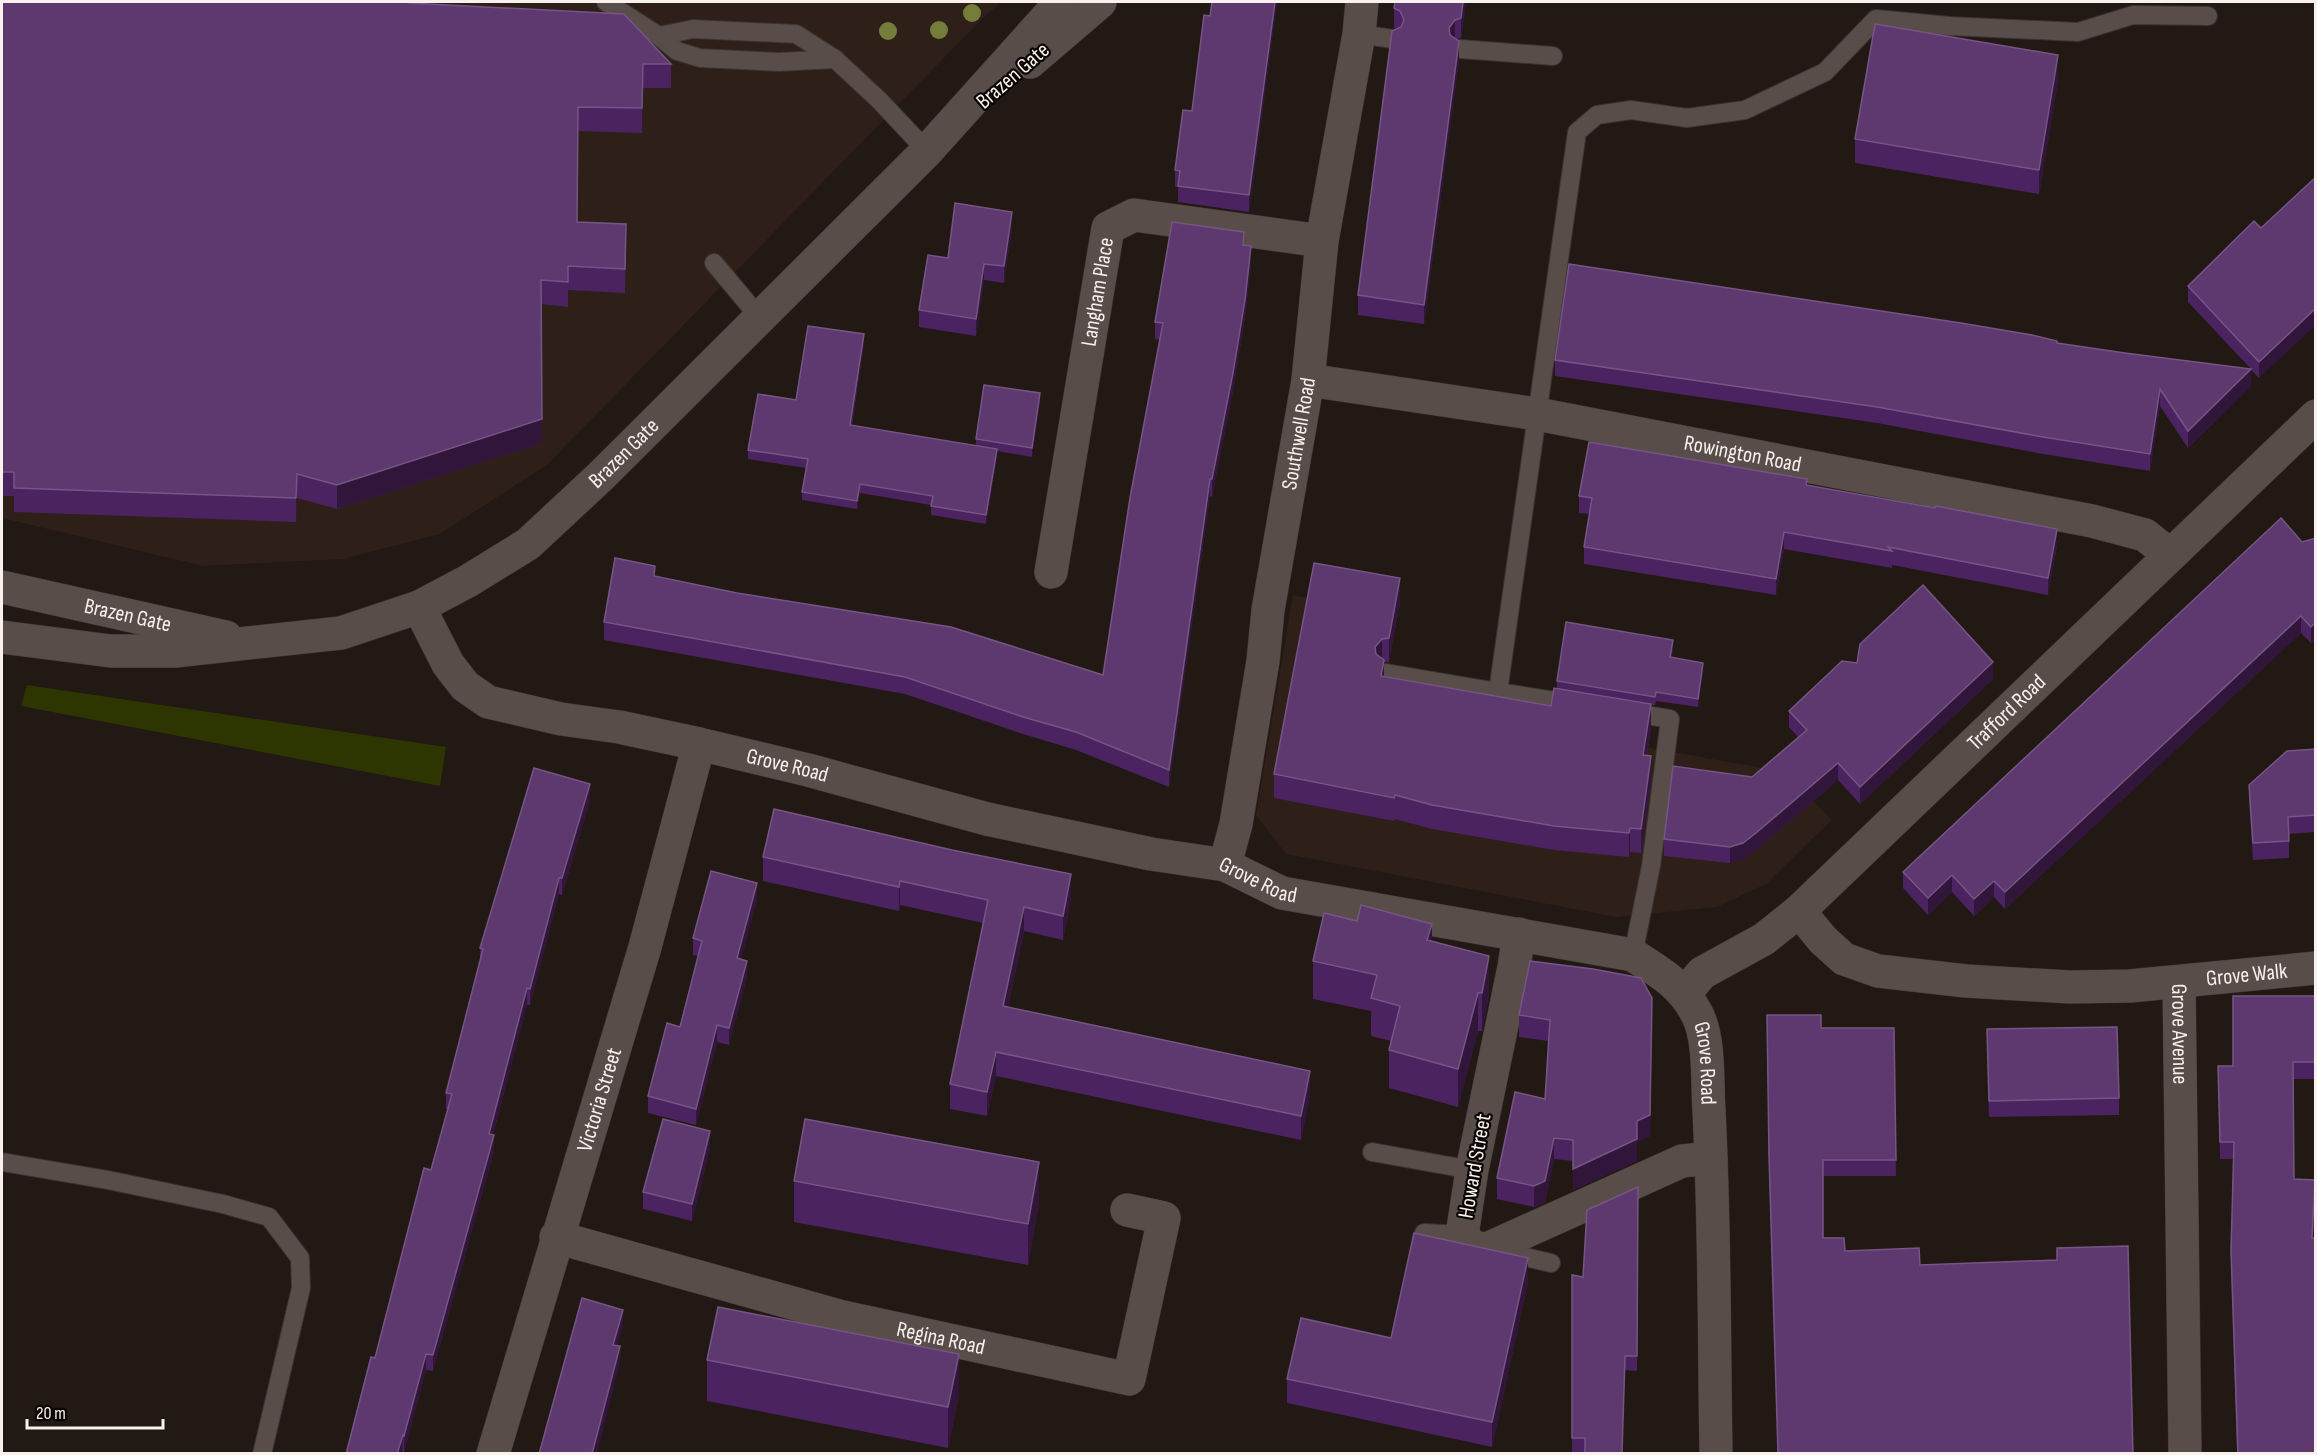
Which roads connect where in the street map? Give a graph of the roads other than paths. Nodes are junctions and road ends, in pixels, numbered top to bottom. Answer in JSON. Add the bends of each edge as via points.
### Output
{"nodes":[{"id":1,"x":606,"y":2,"type":"edge"},
{"id":2,"x":1061,"y":2,"type":"edge"},
{"id":3,"x":1100,"y":2,"type":"edge"},
{"id":4,"x":1362,"y":2,"type":"edge"},
{"id":5,"x":2208,"y":16,"type":"dead end"},
{"id":6,"x":1359,"y":34,"type":"junction"},
{"id":7,"x":659,"y":36,"type":"junction"},
{"id":8,"x":1393,"y":39,"type":"edge"},
{"id":9,"x":1460,"y":49,"type":"edge"},
{"id":10,"x":1553,"y":56,"type":"dead end"},
{"id":11,"x":835,"y":59,"type":"junction"},
{"id":12,"x":927,"y":152,"type":"junction"},
{"id":13,"x":1322,"y":241,"type":"junction"},
{"id":14,"x":714,"y":262,"type":"dead end"},
{"id":15,"x":760,"y":318,"type":"junction"},
{"id":16,"x":1308,"y":380,"type":"junction"},
{"id":17,"x":1537,"y":414,"type":"junction"},
{"id":18,"x":2316,"y":416,"type":"edge"},
{"id":19,"x":2170,"y":555,"type":"junction"},
{"id":20,"x":1051,"y":572,"type":"dead end"},
{"id":21,"x":2,"y":587,"type":"edge"},
{"id":22,"x":419,"y":607,"type":"junction"},
{"id":23,"x":2,"y":637,"type":"edge"},
{"id":24,"x":255,"y":643,"type":"junction"},
{"id":25,"x":1386,"y":673,"type":"edge"},
{"id":26,"x":1498,"y":692,"type":"junction"},
{"id":27,"x":1590,"y":706,"type":"edge"},
{"id":28,"x":1612,"y":710,"type":"edge"},
{"id":29,"x":699,"y":744,"type":"junction"},
{"id":30,"x":1226,"y":865,"type":"junction"},
{"id":31,"x":1799,"y":911,"type":"junction"},
{"id":32,"x":1519,"y":934,"type":"junction"},
{"id":33,"x":1633,"y":955,"type":"junction"},
{"id":34,"x":2316,"y":968,"type":"edge"},
{"id":35,"x":2179,"y":982,"type":"junction"},
{"id":36,"x":1685,"y":993,"type":"junction"},
{"id":37,"x":1371,"y":1152,"type":"dead end"},
{"id":38,"x":1711,"y":1158,"type":"junction"},
{"id":39,"x":2,"y":1162,"type":"edge"},
{"id":40,"x":1472,"y":1170,"type":"junction"},
{"id":41,"x":1127,"y":1210,"type":"dead end"},
{"id":42,"x":1424,"y":1233,"type":"edge"},
{"id":43,"x":556,"y":1237,"type":"junction"},
{"id":44,"x":1475,"y":1242,"type":"junction"},
{"id":45,"x":1551,"y":1263,"type":"dead end"},
{"id":46,"x":262,"y":1454,"type":"edge"},
{"id":47,"x":493,"y":1454,"type":"edge"},
{"id":48,"x":1716,"y":1454,"type":"edge"},
{"id":49,"x":2185,"y":1454,"type":"edge"}],
"edges":[{"from":1,"to":7,"type":"lane"},
{"from":2,"to":12,"type":"street","name":"Brazen Gate"},
{"from":3,"to":12,"type":"street","name":"Brazen Gate"},
{"from":4,"to":6,"type":"street","name":"Southwell Road"},
{"from":5,"to":17,"type":"lane","via":[[2133,15],[2078,32],[1876,19],[1825,72],[1745,110],[1687,118],[1631,110],[1597,115],[1577,132]]},
{"from":6,"to":8,"type":"lane"},
{"from":6,"to":13,"type":"street","name":"Southwell Road"},
{"from":7,"to":11,"type":"lane","via":[[677,51],[700,58],[779,62]]},
{"from":7,"to":11,"type":"lane","via":[[693,29],[796,34]]},
{"from":9,"to":10,"type":"lane"},
{"from":11,"to":12,"type":"lane"},
{"from":12,"to":15,"type":"street","name":"Brazen Gate"},
{"from":13,"to":16,"type":"street","name":"Southwell Road"},
{"from":13,"to":20,"type":"street","name":"Langham Place","via":[[1134,214],[1108,228]]},
{"from":14,"to":15,"type":"lane"},
{"from":15,"to":22,"type":"street","name":"Brazen Gate","via":[[528,544]]},
{"from":16,"to":17,"type":"street","name":"Rowington Road"},
{"from":16,"to":30,"type":"street","name":"Southwell Road","via":[[1236,824]]},
{"from":17,"to":19,"type":"street","name":"Rowington Road","via":[[2092,520],[2145,535]]},
{"from":17,"to":26,"type":"lane"},
{"from":18,"to":19,"type":"street","name":"Trafford Road"},
{"from":19,"to":31,"type":"street","name":"Trafford Road"},
{"from":21,"to":24,"type":"street","name":"Brazen Gate"},
{"from":22,"to":24,"type":"street","name":"Brazen Gate","via":[[341,633]]},
{"from":22,"to":29,"type":"street","name":"Grove Road","via":[[448,664],[465,686],[488,702]]},
{"from":23,"to":24,"type":"street","name":"Brazen Gate","via":[[111,651],[175,651]]},
{"from":25,"to":26,"type":"lane"},
{"from":26,"to":27,"type":"lane"},
{"from":28,"to":33,"type":"lane","via":[[1670,719],[1651,866]]},
{"from":29,"to":30,"type":"street","name":"Grove Road","via":[[987,819],[1145,853]]},
{"from":29,"to":43,"type":"street","name":"Victoria Street","via":[[645,946]]},
{"from":30,"to":32,"type":"street","name":"Grove Road","via":[[1282,893]]},
{"from":31,"to":35,"type":"street","name":"Grove Avenue","via":[[1844,959],[1878,971],[2070,987]]},
{"from":31,"to":36,"type":"street","name":"Trafford Road","via":[[1764,939],[1702,973]]},
{"from":32,"to":33,"type":"street","name":"Grove Road"},
{"from":32,"to":40,"type":"street","name":"Howard Street"},
{"from":33,"to":36,"type":"street","name":"Grove Road"},
{"from":34,"to":35,"type":"street","name":"Grove Walk"},
{"from":35,"to":49,"type":"street","name":"Grove Avenue"},
{"from":36,"to":38,"type":"street","name":"Grove Road","via":[[1699,1019],[1705,1051]]},
{"from":37,"to":40,"type":"lane"},
{"from":38,"to":44,"type":"street","name":"Howard Street","via":[[1682,1161]]},
{"from":38,"to":48,"type":"street","name":"Grove Road"},
{"from":39,"to":46,"type":"lane","via":[[269,1216],[300,1258],[301,1288]]},
{"from":40,"to":44,"type":"street","name":"Howard Street"},
{"from":41,"to":43,"type":"street","name":"Regina Road","via":[[1164,1218],[1129,1379],[839,1316]]},
{"from":42,"to":44,"type":"lane"},
{"from":43,"to":47,"type":"street","name":"Victoria Street"},
{"from":44,"to":45,"type":"lane"}]}
